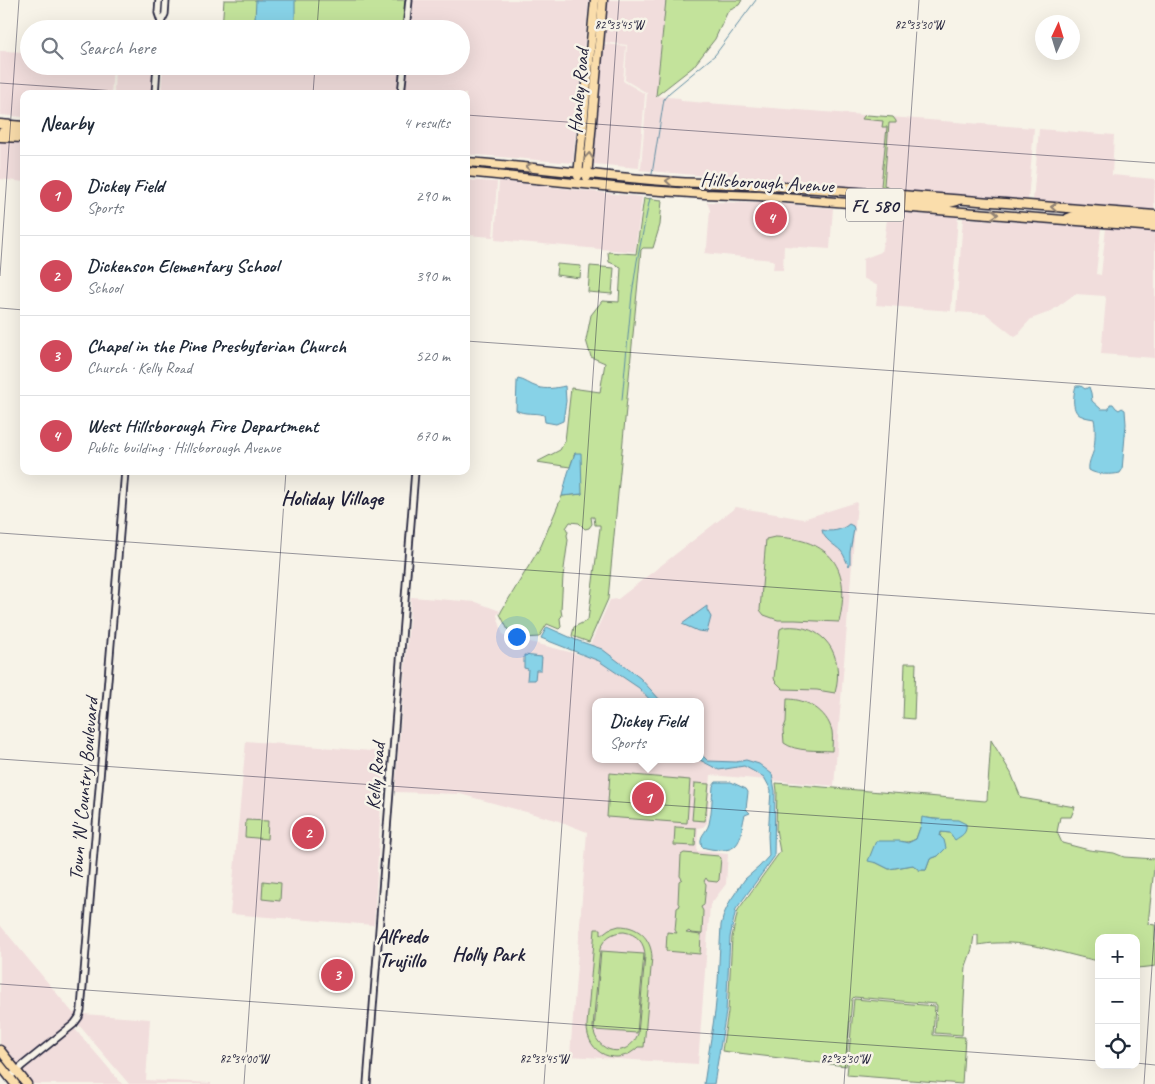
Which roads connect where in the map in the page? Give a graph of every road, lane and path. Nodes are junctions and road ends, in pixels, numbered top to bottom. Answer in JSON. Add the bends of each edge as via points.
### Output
{"nodes":[{"id":1,"x":159,"y":0,"type":"edge"},
{"id":2,"x":166,"y":0,"type":"edge"},
{"id":3,"x":409,"y":0,"type":"edge"},
{"id":4,"x":595,"y":0,"type":"edge"},
{"id":5,"x":603,"y":0,"type":"edge"},
{"id":6,"x":159,"y":20,"type":"edge"},
{"id":7,"x":162,"y":20,"type":"edge"},
{"id":8,"x":407,"y":20,"type":"edge"},
{"id":9,"x":593,"y":62,"type":"junction"},
{"id":10,"x":156,"y":75,"type":"edge"},
{"id":11,"x":403,"y":75,"type":"edge"},
{"id":12,"x":591,"y":86,"type":"junction"},
{"id":13,"x":155,"y":90,"type":"edge"},
{"id":14,"x":401,"y":90,"type":"edge"},
{"id":15,"x":0,"y":124,"type":"edge"},
{"id":16,"x":20,"y":126,"type":"edge"},
{"id":17,"x":20,"y":132,"type":"edge"},
{"id":18,"x":0,"y":136,"type":"edge"},
{"id":19,"x":20,"y":138,"type":"edge"},
{"id":20,"x":470,"y":162,"type":"edge"},
{"id":21,"x":470,"y":172,"type":"edge"},
{"id":22,"x":579,"y":172,"type":"junction"},
{"id":23,"x":587,"y":173,"type":"junction"},
{"id":24,"x":578,"y":183,"type":"junction"},
{"id":25,"x":587,"y":184,"type":"junction"},
{"id":26,"x":748,"y":184,"type":"junction"},
{"id":27,"x":785,"y":187,"type":"junction"},
{"id":28,"x":829,"y":190,"type":"junction"},
{"id":29,"x":704,"y":194,"type":"junction"},
{"id":30,"x":890,"y":194,"type":"junction"},
{"id":31,"x":738,"y":195,"type":"junction"},
{"id":32,"x":789,"y":198,"type":"junction"},
{"id":33,"x":961,"y":199,"type":"junction"},
{"id":34,"x":817,"y":200,"type":"junction"},
{"id":35,"x":896,"y":206,"type":"junction"},
{"id":36,"x":1116,"y":212,"type":"junction"},
{"id":37,"x":1155,"y":215,"type":"edge"},
{"id":38,"x":1064,"y":220,"type":"junction"},
{"id":39,"x":1155,"y":220,"type":"edge"},
{"id":40,"x":1104,"y":223,"type":"junction"},
{"id":41,"x":1155,"y":226,"type":"edge"},
{"id":42,"x":125,"y":475,"type":"edge"},
{"id":43,"x":415,"y":475,"type":"edge"},
{"id":44,"x":0,"y":1050,"type":"edge"},
{"id":45,"x":0,"y":1065,"type":"edge"},
{"id":46,"x":16,"y":1071,"type":"junction"},
{"id":47,"x":10,"y":1077,"type":"junction"},
{"id":48,"x":15,"y":1084,"type":"edge"},
{"id":49,"x":27,"y":1084,"type":"edge"},
{"id":50,"x":367,"y":1084,"type":"edge"}],
"edges":[{"from":1,"to":6,"type":"street"},
{"from":2,"to":7,"type":"street"},
{"from":3,"to":8,"type":"street"},
{"from":4,"to":9,"type":"main road","name":"Hanley Road"},
{"from":5,"to":9,"type":"main road","name":"Hanley Road"},
{"from":9,"to":12,"type":"main road","name":"Hanley Road"},
{"from":10,"to":13,"type":"street"},
{"from":11,"to":14,"type":"street"},
{"from":12,"to":22,"type":"main road","name":"Hanley Road"},
{"from":23,"to":12,"type":"main road","name":"Hanley Road","one_way":true},
{"from":15,"to":16,"type":"main road"},
{"from":17,"to":18,"type":"main road","via":[[2,132]]},
{"from":18,"to":19,"type":"main road"},
{"from":22,"to":20,"type":"main road","name":"Hillsborough Avenue","number":"FL 580","one_way":true},
{"from":21,"to":24,"type":"main road","name":"Hillsborough Avenue","number":"FL 580"},
{"from":22,"to":23,"type":"main road","name":"Hillsborough Avenue","number":"FL 580"},
{"from":22,"to":24,"type":"main road","name":"Hanley Road"},
{"from":23,"to":25,"type":"main road","name":"Hanley Road"},
{"from":26,"to":23,"type":"main road","name":"Hillsborough Avenue","number":"FL 580","one_way":true,"via":[[676,182]]},
{"from":24,"to":25,"type":"main road","name":"Hillsborough Avenue","number":"FL 580"},
{"from":25,"to":29,"type":"main road","name":"Hillsborough Avenue","number":"FL 580"},
{"from":26,"to":27,"type":"main road","name":"Hillsborough Avenue","number":"FL 580"},
{"from":26,"to":29,"type":"main road","via":[[730,189],[709,188]]},
{"from":27,"to":28,"type":"main road","name":"Hillsborough Avenue","number":"FL 580"},
{"from":27,"to":31,"type":"main road","via":[[776,192]]},
{"from":28,"to":30,"type":"main road","name":"Hillsborough Avenue","number":"FL 580"},
{"from":28,"to":32,"type":"main road","via":[[813,193],[791,191]]},
{"from":29,"to":31,"type":"main road","name":"Hillsborough Avenue","number":"FL 580"},
{"from":30,"to":33,"type":"main road","name":"Hillsborough Avenue","number":"FL 580"},
{"from":30,"to":34,"type":"main road","via":[[879,200],[830,196]]},
{"from":31,"to":32,"type":"main road","name":"Hillsborough Avenue","number":"FL 580"},
{"from":32,"to":34,"type":"main road","name":"Hillsborough Avenue","number":"FL 580"},
{"from":33,"to":35,"type":"main road","via":[[945,204],[905,202]]},
{"from":36,"to":33,"type":"main road","name":"Hillsborough Avenue","number":"FL 580","one_way":true},
{"from":34,"to":35,"type":"main road","name":"Hillsborough Avenue","number":"FL 580"},
{"from":35,"to":38,"type":"main road","name":"Hillsborough Avenue","number":"FL 580","one_way":true},
{"from":36,"to":37,"type":"main road","name":"Hillsborough Avenue","number":"FL 580"},
{"from":36,"to":38,"type":"main road","via":[[1105,217],[1074,215]]},
{"from":38,"to":40,"type":"main road","name":"Hillsborough Avenue","number":"FL 580"},
{"from":39,"to":40,"type":"main road","via":[[1116,218]]},
{"from":40,"to":41,"type":"main road","name":"Hillsborough Avenue","number":"FL 580"},
{"from":42,"to":46,"type":"street","name":"Town 'N' Country Boulevard","via":[[81,1010],[74,1024]]},
{"from":43,"to":50,"type":"street","name":"Kelly Road"},
{"from":44,"to":46,"type":"main road"},
{"from":45,"to":47,"type":"main road"},
{"from":46,"to":47,"type":"street","name":"Town 'N' Country Boulevard"},
{"from":46,"to":49,"type":"main road"},
{"from":47,"to":48,"type":"main road"}]}
